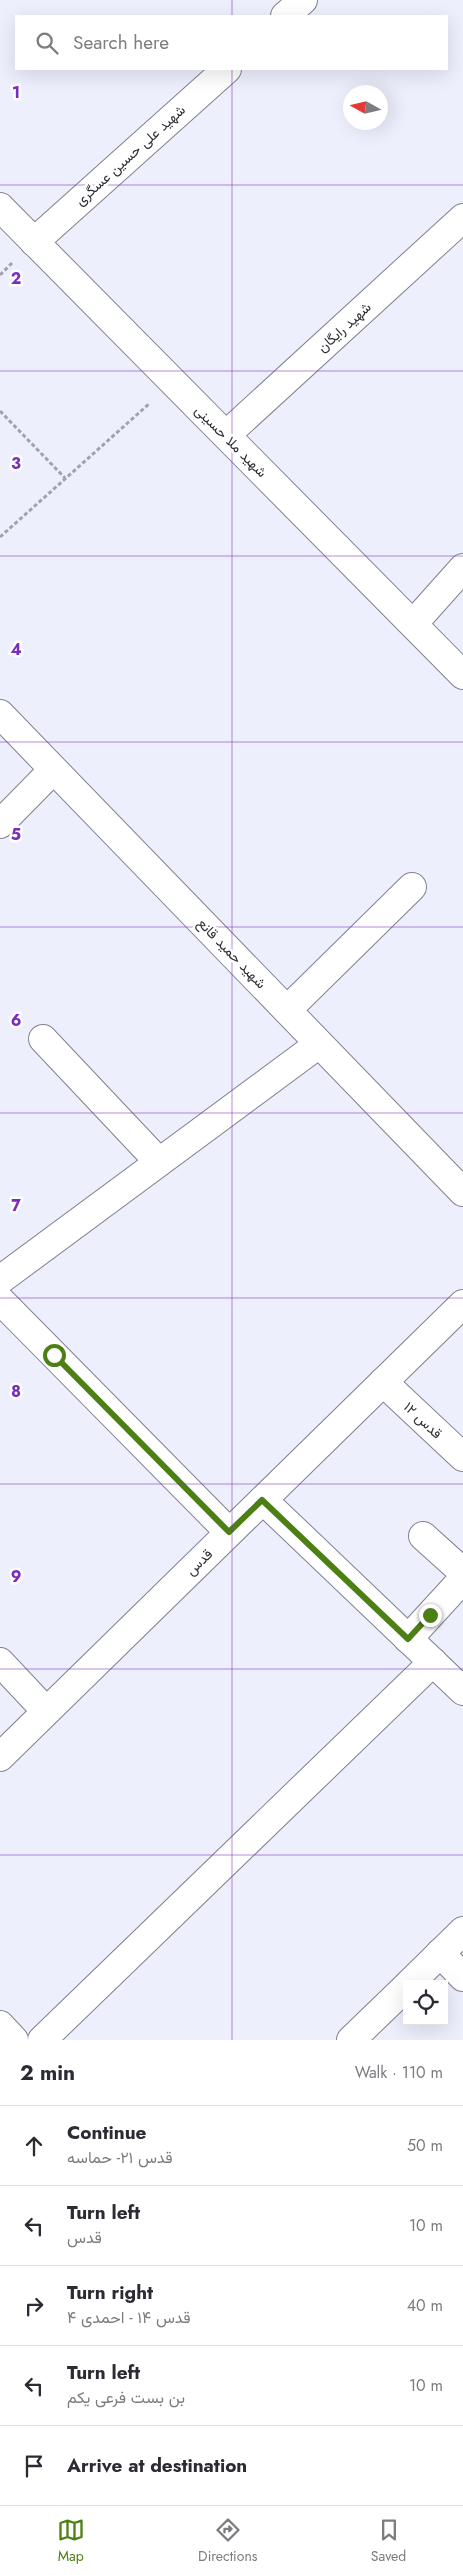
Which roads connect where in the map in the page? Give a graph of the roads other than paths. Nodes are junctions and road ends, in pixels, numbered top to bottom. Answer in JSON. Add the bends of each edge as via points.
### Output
{"nodes":[{"id":1,"x":303,"y":0,"type":"edge"},
{"id":2,"x":286,"y":15,"type":"edge"},
{"id":3,"x":226,"y":70,"type":"edge"},
{"id":4,"x":0,"y":207,"type":"edge"},
{"id":5,"x":463,"y":218,"type":"edge"},
{"id":6,"x":34,"y":242,"type":"junction"},
{"id":7,"x":226,"y":435,"type":"junction"},
{"id":8,"x":463,"y":568,"type":"edge"},
{"id":9,"x":412,"y":624,"type":"junction"},
{"id":10,"x":463,"y":675,"type":"edge"},
{"id":11,"x":0,"y":714,"type":"edge"},
{"id":12,"x":54,"y":770,"type":"junction"},
{"id":13,"x":0,"y":824,"type":"edge"},
{"id":14,"x":412,"y":887,"type":"dead end"},
{"id":15,"x":287,"y":1010,"type":"junction"},
{"id":16,"x":43,"y":1039,"type":"dead end"},
{"id":17,"x":319,"y":1044,"type":"junction"},
{"id":18,"x":159,"y":1162,"type":"junction"},
{"id":19,"x":463,"y":1192,"type":"edge"},
{"id":20,"x":0,"y":1280,"type":"edge"},
{"id":21,"x":0,"y":1300,"type":"edge"},
{"id":22,"x":463,"y":1304,"type":"edge"},
{"id":23,"x":383,"y":1382,"type":"junction"},
{"id":24,"x":463,"y":1457,"type":"edge"},
{"id":25,"x":262,"y":1500,"type":"junction"},
{"id":26,"x":229,"y":1532,"type":"junction"},
{"id":27,"x":423,"y":1536,"type":"dead end"},
{"id":28,"x":463,"y":1572,"type":"edge"},
{"id":29,"x":463,"y":1579,"type":"edge"},
{"id":30,"x":408,"y":1639,"type":"junction"},
{"id":31,"x":0,"y":1662,"type":"edge"},
{"id":32,"x":433,"y":1662,"type":"junction"},
{"id":33,"x":463,"y":1690,"type":"edge"},
{"id":34,"x":46,"y":1711,"type":"junction"},
{"id":35,"x":0,"y":1757,"type":"edge"},
{"id":36,"x":463,"y":1931,"type":"edge"},
{"id":37,"x":440,"y":1953,"type":"junction"},
{"id":38,"x":463,"y":1977,"type":"edge"},
{"id":39,"x":413,"y":1980,"type":"edge"},
{"id":40,"x":403,"y":1990,"type":"edge"},
{"id":41,"x":0,"y":2025,"type":"edge"},
{"id":42,"x":14,"y":2040,"type":"edge"},
{"id":43,"x":42,"y":2040,"type":"edge"},
{"id":44,"x":352,"y":2040,"type":"edge"}],
"edges":[{"from":1,"to":2,"type":"street"},
{"from":3,"to":6,"type":"street","name":"شهید علی حسین عسگری"},
{"from":4,"to":6,"type":"street","name":"شهید ملا حسینی"},
{"from":5,"to":7,"type":"street","name":"شهید رایگان"},
{"from":6,"to":7,"type":"street","name":"شهید ملا حسینی"},
{"from":7,"to":9,"type":"street","name":"شهید ملا حسینی"},
{"from":8,"to":9,"type":"street"},
{"from":9,"to":10,"type":"street","name":"شهید ملا حسینی"},
{"from":11,"to":12,"type":"street","name":"شهید حمید قانع"},
{"from":12,"to":13,"type":"street"},
{"from":12,"to":15,"type":"street","name":"شهید حمید قانع"},
{"from":14,"to":15,"type":"street"},
{"from":15,"to":17,"type":"street","name":"شهید حمید قانع"},
{"from":16,"to":18,"type":"street"},
{"from":17,"to":18,"type":"street"},
{"from":17,"to":19,"type":"street","name":"شهید حمید قانع"},
{"from":18,"to":20,"type":"street"},
{"from":21,"to":26,"type":"street"},
{"from":22,"to":23,"type":"street","name":"قدس"},
{"from":23,"to":24,"type":"street","name":"قدس ۱۲"},
{"from":23,"to":25,"type":"street","name":"قدس"},
{"from":25,"to":26,"type":"street","name":"قدس"},
{"from":25,"to":30,"type":"street"},
{"from":26,"to":34,"type":"street","name":"قدس"},
{"from":27,"to":28,"type":"street"},
{"from":29,"to":30,"type":"street"},
{"from":30,"to":32,"type":"street"},
{"from":31,"to":34,"type":"street"},
{"from":32,"to":33,"type":"street"},
{"from":32,"to":43,"type":"street"},
{"from":34,"to":35,"type":"street","name":"قدس"},
{"from":36,"to":37,"type":"street"},
{"from":37,"to":38,"type":"street"},
{"from":37,"to":39,"type":"street"},
{"from":40,"to":44,"type":"street"},
{"from":41,"to":42,"type":"street"}]}
